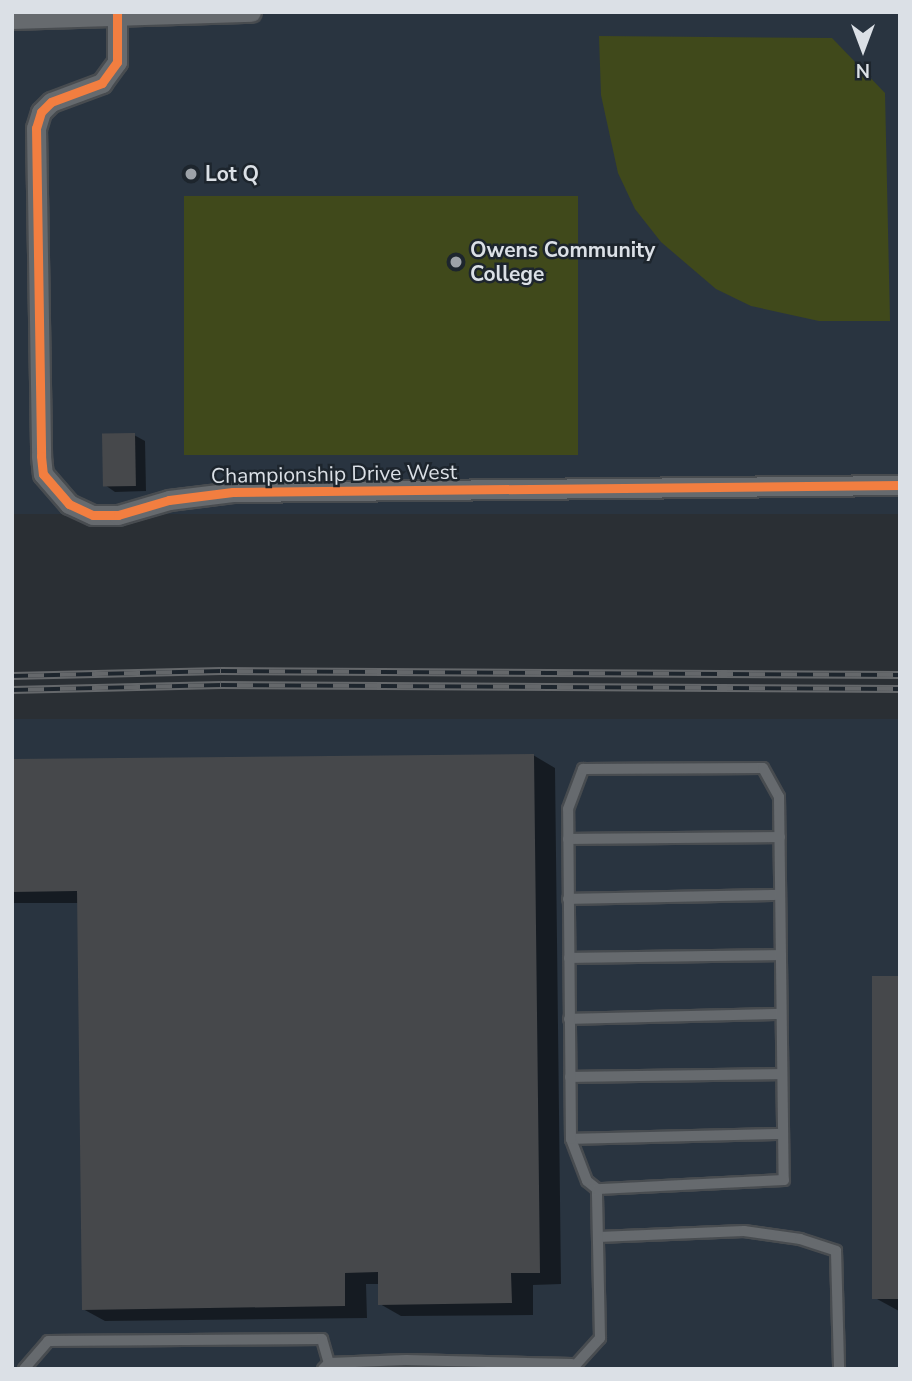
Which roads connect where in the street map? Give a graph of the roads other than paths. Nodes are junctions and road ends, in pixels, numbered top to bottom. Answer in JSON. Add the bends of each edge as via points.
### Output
{"nodes":[{"id":1,"x":251,"y":12,"type":"edge"},
{"id":2,"x":117,"y":14,"type":"edge"},
{"id":3,"x":12,"y":19,"type":"edge"},
{"id":4,"x":900,"y":485,"type":"edge"},
{"id":5,"x":780,"y":837,"type":"junction"},
{"id":6,"x":568,"y":839,"type":"junction"},
{"id":7,"x":780,"y":895,"type":"junction"},
{"id":8,"x":568,"y":899,"type":"junction"},
{"id":9,"x":781,"y":955,"type":"junction"},
{"id":10,"x":569,"y":958,"type":"junction"},
{"id":11,"x":781,"y":1014,"type":"junction"},
{"id":12,"x":569,"y":1019,"type":"junction"},
{"id":13,"x":782,"y":1074,"type":"junction"},
{"id":14,"x":570,"y":1077,"type":"junction"},
{"id":15,"x":782,"y":1134,"type":"junction"},
{"id":16,"x":571,"y":1139,"type":"junction"},
{"id":17,"x":597,"y":1189,"type":"junction"},
{"id":18,"x":598,"y":1237,"type":"junction"},
{"id":19,"x":326,"y":1366,"type":"edge"},
{"id":20,"x":572,"y":1366,"type":"edge"},
{"id":21,"x":24,"y":1369,"type":"edge"},
{"id":22,"x":839,"y":1369,"type":"edge"}],
"edges":[{"from":1,"to":2,"type":"street"},
{"from":2,"to":3,"type":"street"},
{"from":2,"to":4,"type":"street","name":"Championship Drive West","via":[[117,62],[102,83],[51,102],[41,112],[36,128],[41,456],[43,474],[69,504],[93,515],[118,515],[169,500],[233,492]]},
{"from":5,"to":6,"type":"lane"},
{"from":5,"to":6,"type":"lane","via":[[779,797],[763,768],[583,769],[568,809]]},
{"from":5,"to":7,"type":"lane"},
{"from":6,"to":8,"type":"lane"},
{"from":7,"to":8,"type":"lane"},
{"from":7,"to":9,"type":"lane"},
{"from":8,"to":10,"type":"lane"},
{"from":9,"to":10,"type":"lane"},
{"from":9,"to":11,"type":"lane"},
{"from":10,"to":12,"type":"lane"},
{"from":11,"to":12,"type":"lane"},
{"from":11,"to":13,"type":"lane"},
{"from":12,"to":14,"type":"lane"},
{"from":13,"to":14,"type":"lane"},
{"from":13,"to":15,"type":"lane"},
{"from":14,"to":16,"type":"lane"},
{"from":15,"to":16,"type":"lane"},
{"from":15,"to":17,"type":"lane","via":[[784,1180]]},
{"from":16,"to":17,"type":"lane","via":[[587,1181]]},
{"from":17,"to":18,"type":"lane"},
{"from":18,"to":20,"type":"lane","via":[[600,1338]]},
{"from":18,"to":22,"type":"lane","via":[[744,1231],[800,1239],[836,1251]]},
{"from":19,"to":20,"type":"lane","via":[[406,1360]]},
{"from":19,"to":21,"type":"lane","via":[[322,1339],[48,1341]]}]}
